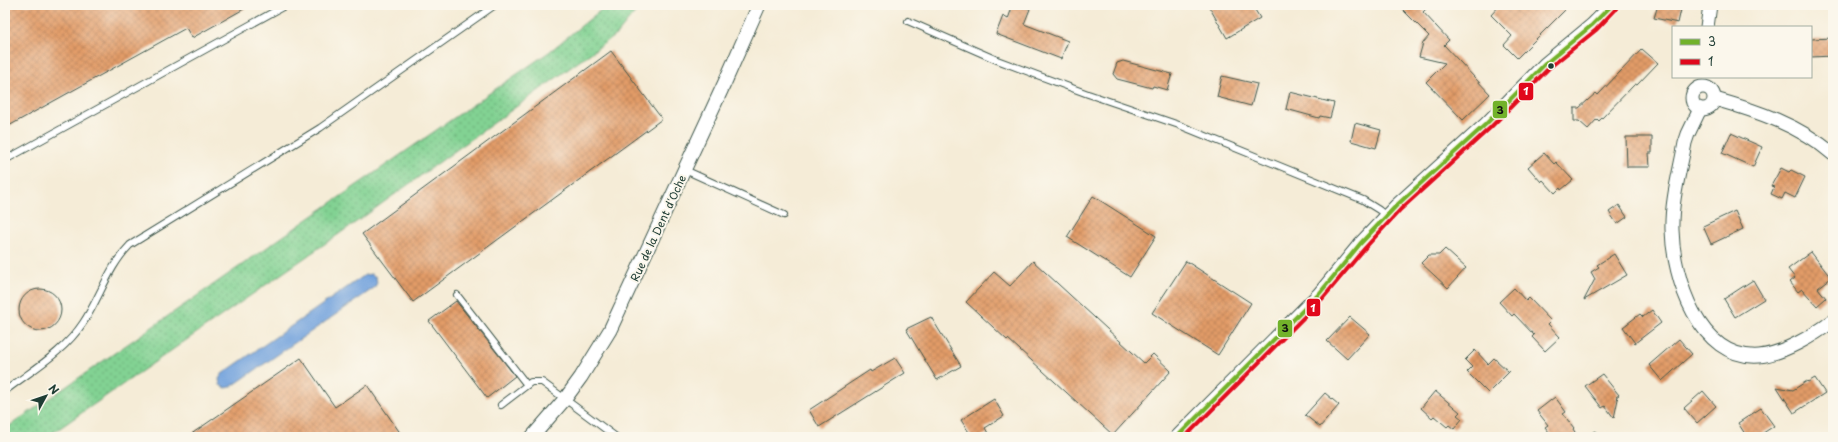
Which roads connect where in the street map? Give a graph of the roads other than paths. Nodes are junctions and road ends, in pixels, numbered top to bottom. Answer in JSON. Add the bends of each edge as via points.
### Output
{"nodes":[{"id":1,"x":286,"y":5,"type":"edge"},
{"id":2,"x":495,"y":5,"type":"edge"},
{"id":3,"x":759,"y":5,"type":"edge"},
{"id":4,"x":1612,"y":5,"type":"edge"},
{"id":5,"x":1710,"y":5,"type":"edge"},
{"id":6,"x":908,"y":21,"type":"dead end"},
{"id":7,"x":1707,"y":26,"type":"edge"},
{"id":8,"x":1701,"y":82,"type":"edge"},
{"id":9,"x":1715,"y":99,"type":"junction"},
{"id":10,"x":1700,"y":109,"type":"junction"},
{"id":11,"x":1833,"y":154,"type":"edge"},
{"id":12,"x":5,"y":160,"type":"edge"},
{"id":13,"x":685,"y":170,"type":"junction"},
{"id":14,"x":784,"y":215,"type":"dead end"},
{"id":15,"x":1386,"y":216,"type":"junction"},
{"id":16,"x":457,"y":295,"type":"dead end"},
{"id":17,"x":1833,"y":321,"type":"edge"},
{"id":18,"x":527,"y":385,"type":"junction"},
{"id":19,"x":5,"y":391,"type":"edge"},
{"id":20,"x":566,"y":399,"type":"junction"},
{"id":21,"x":502,"y":405,"type":"dead end"},
{"id":22,"x":532,"y":437,"type":"edge"},
{"id":23,"x":616,"y":437,"type":"edge"},
{"id":24,"x":1177,"y":437,"type":"edge"}],
"edges":[{"from":1,"to":12,"type":"lane"},
{"from":2,"to":19,"type":"lane","via":[[320,128],[134,242],[117,259],[91,312],[72,338]]},
{"from":3,"to":13,"type":"street","name":"Rue de la Dent d'Oche"},
{"from":4,"to":15,"type":"street","via":[[1592,26],[1545,64],[1486,124]]},
{"from":5,"to":7,"type":"street"},
{"from":6,"to":15,"type":"lane","via":[[997,60],[1172,122],[1363,200]]},
{"from":8,"to":9,"type":"street","via":[[1711,90]]},
{"from":8,"to":10,"type":"street","via":[[1692,97],[1693,103]]},
{"from":9,"to":10,"type":"street","via":[[1710,108]]},
{"from":9,"to":11,"type":"street","via":[[1754,110],[1789,126]]},
{"from":10,"to":17,"type":"street","via":[[1685,143],[1672,210],[1673,247],[1680,280],[1699,321],[1723,347],[1751,356],[1780,350]]},
{"from":13,"to":14,"type":"lane"},
{"from":13,"to":20,"type":"street","name":"Rue de la Dent d'Oche","via":[[610,330]]},
{"from":15,"to":24,"type":"street","via":[[1319,294]]},
{"from":16,"to":18,"type":"lane"},
{"from":18,"to":20,"type":"lane","via":[[531,382],[542,382]]},
{"from":18,"to":21,"type":"lane"},
{"from":20,"to":22,"type":"street","name":"Rue de la Dent d'Oche"},
{"from":20,"to":23,"type":"lane"}]}
